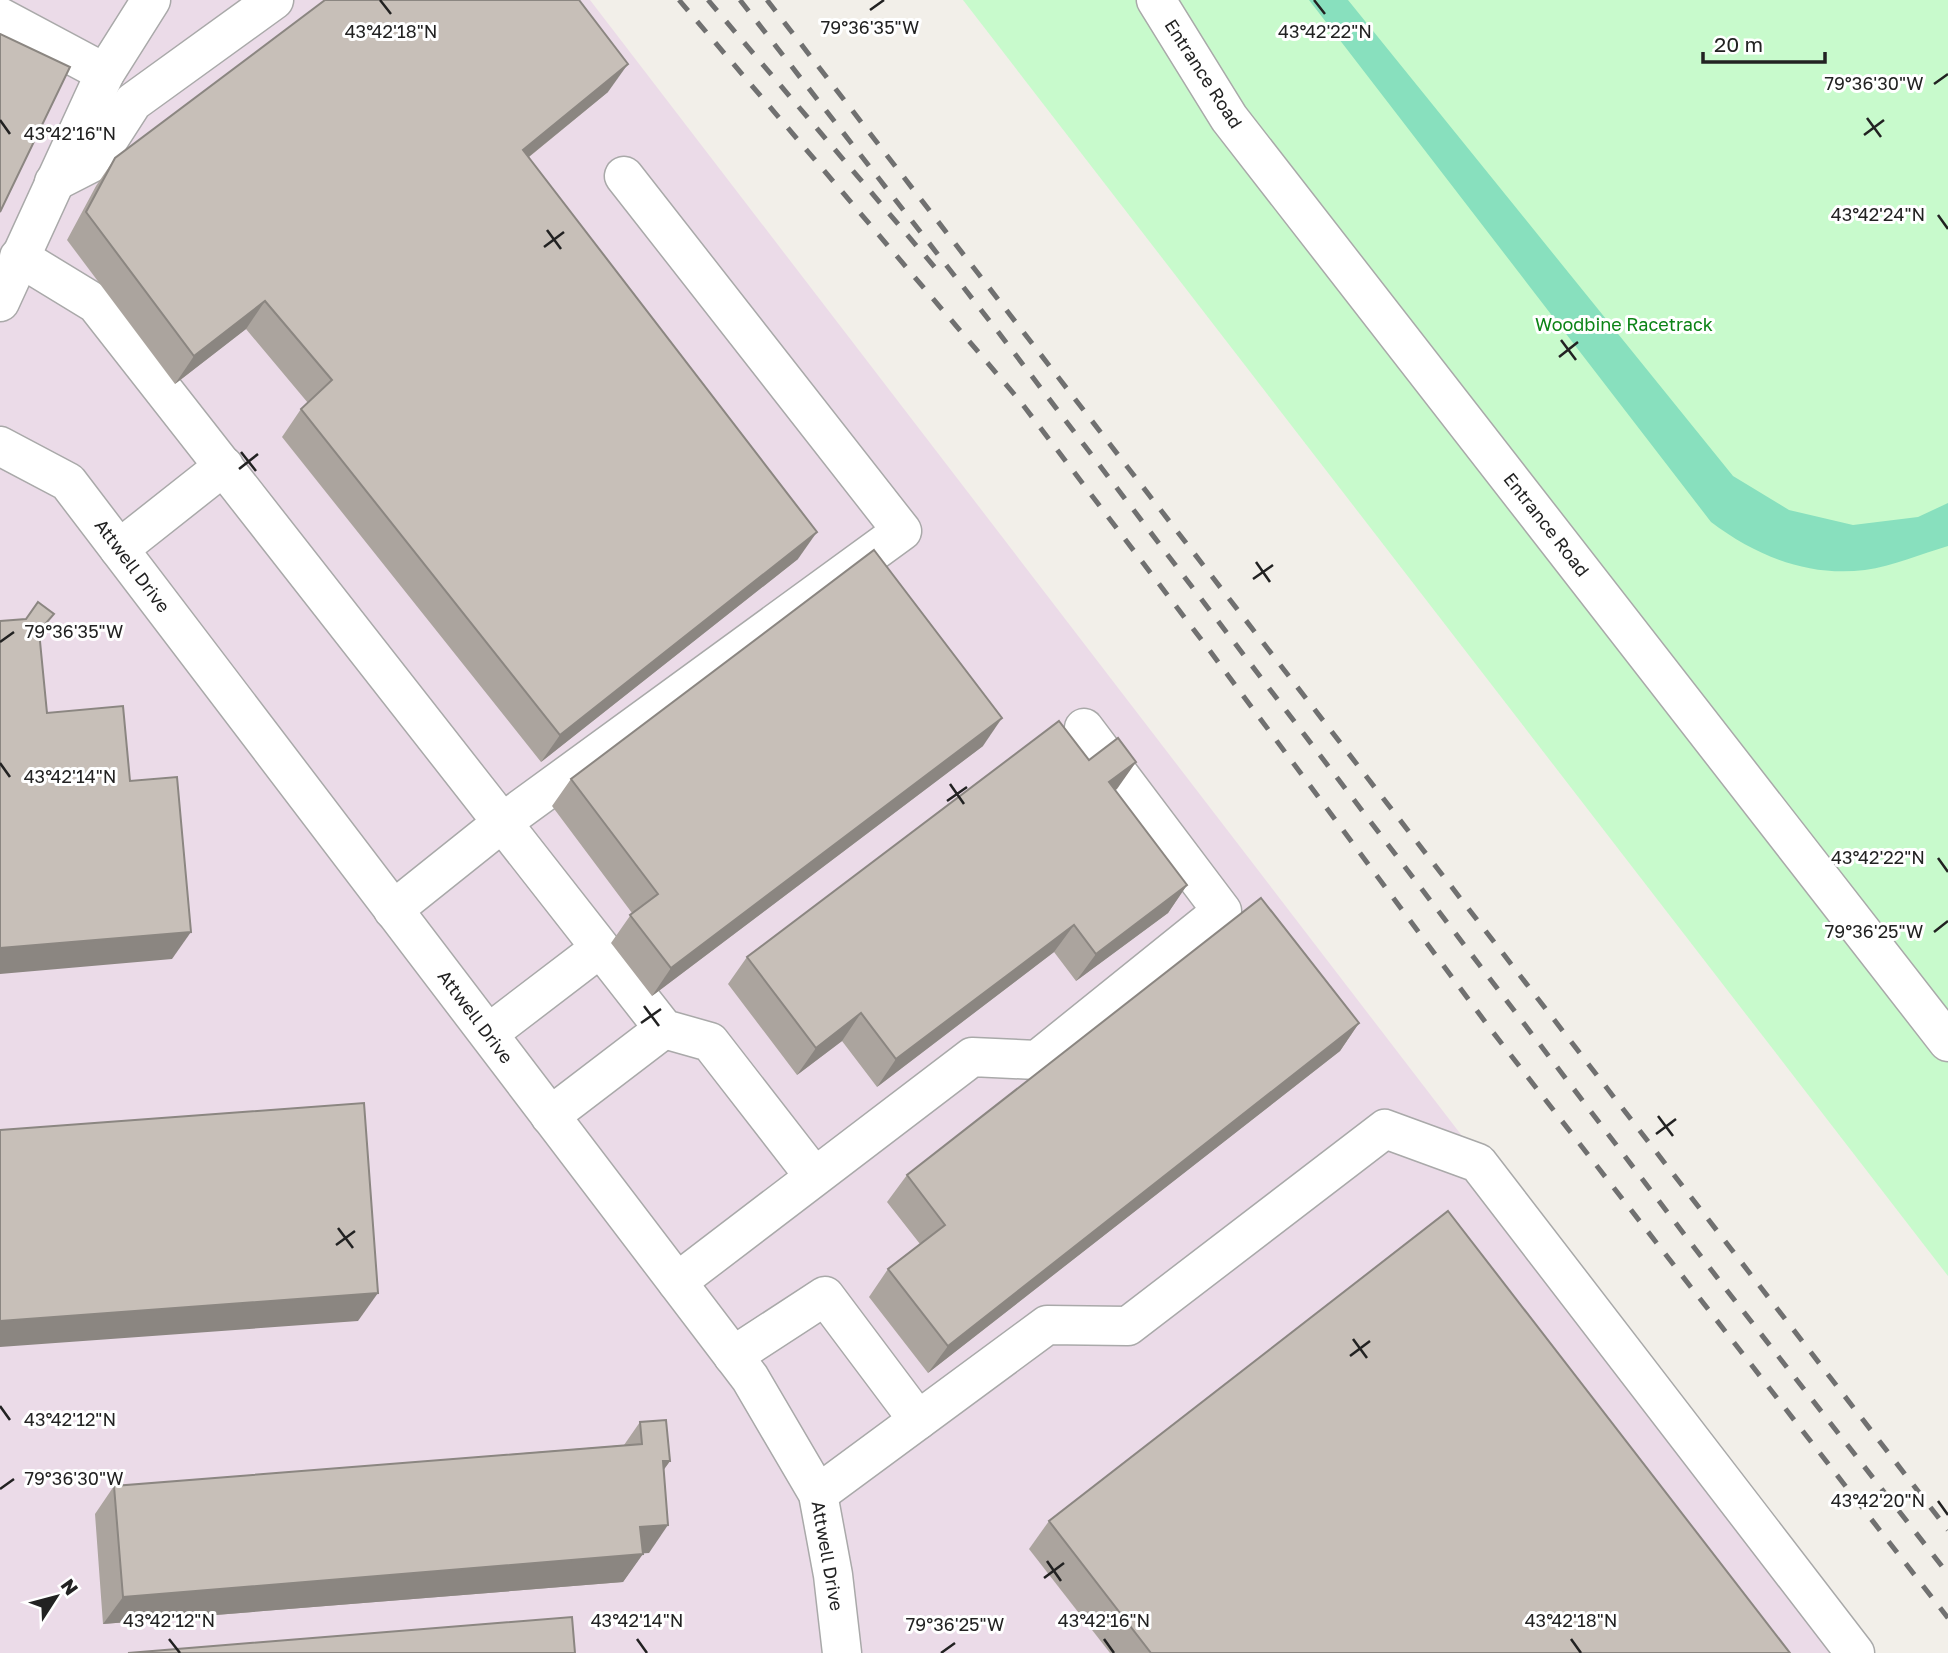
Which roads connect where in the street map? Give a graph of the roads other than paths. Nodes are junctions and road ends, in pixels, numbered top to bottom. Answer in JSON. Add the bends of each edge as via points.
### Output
{"nodes":[{"id":1,"x":151,"y":0,"type":"edge"},
{"id":2,"x":274,"y":0,"type":"edge"},
{"id":3,"x":1156,"y":0,"type":"edge"},
{"id":4,"x":0,"y":17,"type":"edge"},
{"id":5,"x":105,"y":73,"type":"junction"},
{"id":6,"x":624,"y":176,"type":"dead end"},
{"id":7,"x":54,"y":182,"type":"junction"},
{"id":8,"x":19,"y":257,"type":"junction"},
{"id":9,"x":0,"y":302,"type":"edge"},
{"id":10,"x":0,"y":446,"type":"edge"},
{"id":11,"x":224,"y":466,"type":"junction"},
{"id":12,"x":119,"y":549,"type":"junction"},
{"id":13,"x":1084,"y":729,"type":"dead end"},
{"id":14,"x":503,"y":822,"type":"junction"},
{"id":15,"x":393,"y":909,"type":"junction"},
{"id":16,"x":599,"y":948,"type":"junction"},
{"id":17,"x":664,"y":1029,"type":"junction"},
{"id":18,"x":489,"y":1033,"type":"junction"},
{"id":19,"x":1948,"y":1042,"type":"edge"},
{"id":20,"x":550,"y":1116,"type":"junction"},
{"id":21,"x":814,"y":1176,"type":"junction"},
{"id":22,"x":677,"y":1282,"type":"junction"},
{"id":23,"x":733,"y":1356,"type":"junction"},
{"id":24,"x":918,"y":1420,"type":"junction"},
{"id":25,"x":818,"y":1494,"type":"junction"},
{"id":26,"x":842,"y":1653,"type":"edge"},
{"id":27,"x":1855,"y":1653,"type":"edge"}],
"edges":[{"from":1,"to":5,"type":"street"},
{"from":2,"to":7,"type":"street","via":[[133,102],[94,161]]},
{"from":3,"to":19,"type":"street","name":"Entrance Road","via":[[1229,118]]},
{"from":4,"to":5,"type":"street"},
{"from":5,"to":7,"type":"street"},
{"from":6,"to":14,"type":"street","via":[[902,531]]},
{"from":7,"to":8,"type":"street"},
{"from":8,"to":9,"type":"street"},
{"from":8,"to":11,"type":"street","via":[[96,304]]},
{"from":10,"to":12,"type":"street","name":"Attwell Drive","via":[[68,482]]},
{"from":11,"to":12,"type":"street"},
{"from":11,"to":14,"type":"street"},
{"from":12,"to":15,"type":"street","name":"Attwell Drive"},
{"from":13,"to":21,"type":"street","via":[[1222,911],[1037,1060],[972,1057]]},
{"from":14,"to":15,"type":"street"},
{"from":14,"to":16,"type":"street"},
{"from":15,"to":18,"type":"street","name":"Attwell Drive"},
{"from":16,"to":17,"type":"street"},
{"from":16,"to":18,"type":"street"},
{"from":17,"to":20,"type":"street"},
{"from":17,"to":21,"type":"street","via":[[710,1042]]},
{"from":18,"to":20,"type":"street","name":"Attwell Drive"},
{"from":20,"to":22,"type":"street","name":"Attwell Drive"},
{"from":21,"to":22,"type":"street"},
{"from":22,"to":23,"type":"street","name":"Attwell Drive"},
{"from":23,"to":24,"type":"street","via":[[825,1296]]},
{"from":23,"to":25,"type":"street","name":"Attwell Drive"},
{"from":24,"to":25,"type":"street"},
{"from":24,"to":27,"type":"street","via":[[1047,1325],[1128,1326],[1385,1129],[1478,1163]]},
{"from":25,"to":26,"type":"street","name":"Attwell Drive"}]}
